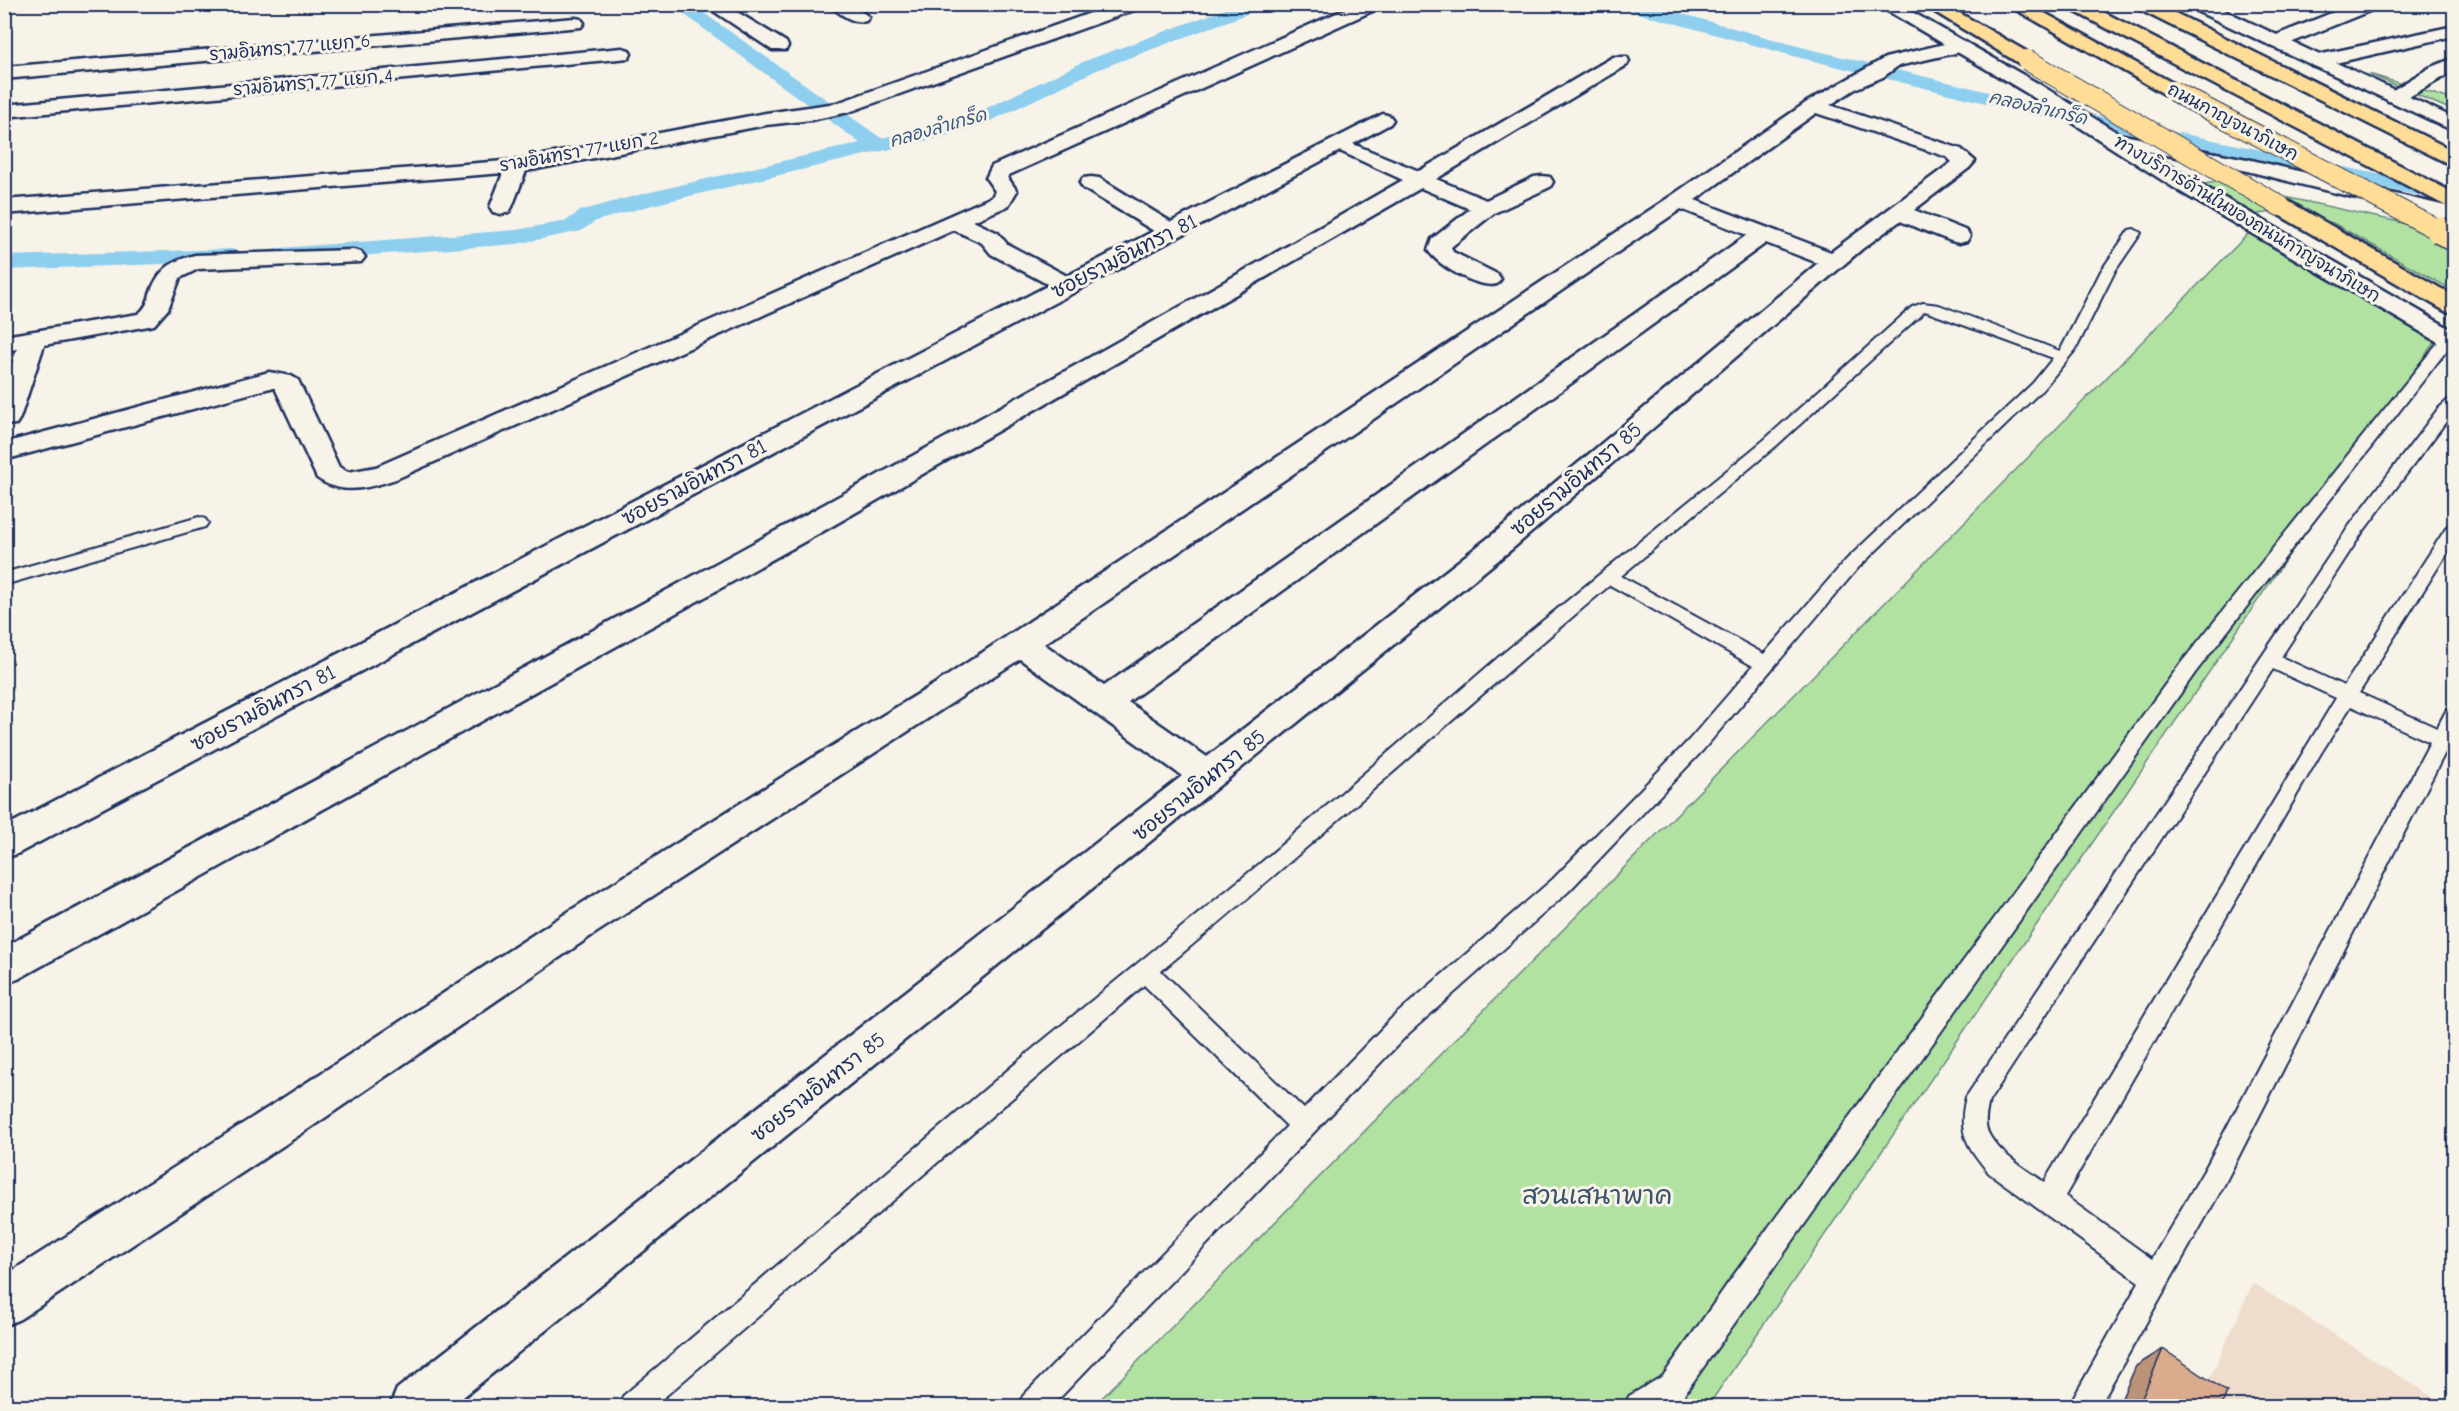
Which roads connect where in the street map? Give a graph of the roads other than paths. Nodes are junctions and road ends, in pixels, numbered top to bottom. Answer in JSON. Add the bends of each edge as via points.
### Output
{"nodes":[{"id":1,"x":546,"y":4,"type":"edge"},
{"id":2,"x":711,"y":4,"type":"edge"},
{"id":3,"x":838,"y":4,"type":"edge"},
{"id":4,"x":1134,"y":4,"type":"edge"},
{"id":5,"x":1373,"y":4,"type":"edge"},
{"id":6,"x":1884,"y":4,"type":"edge"},
{"id":7,"x":1930,"y":4,"type":"edge"},
{"id":8,"x":2014,"y":4,"type":"edge"},
{"id":9,"x":2074,"y":4,"type":"edge"},
{"id":10,"x":2142,"y":4,"type":"edge"},
{"id":11,"x":2196,"y":4,"type":"edge"},
{"id":12,"x":2371,"y":4,"type":"edge"},
{"id":13,"x":860,"y":17,"type":"dead end"},
{"id":14,"x":586,"y":30,"type":"junction"},
{"id":15,"x":2454,"y":31,"type":"edge"},
{"id":16,"x":2276,"y":42,"type":"junction"},
{"id":17,"x":779,"y":46,"type":"dead end"},
{"id":18,"x":1957,"y":47,"type":"junction"},
{"id":19,"x":1620,"y":61,"type":"dead end"},
{"id":20,"x":2318,"y":61,"type":"junction"},
{"id":21,"x":2454,"y":64,"type":"edge"},
{"id":22,"x":4,"y":73,"type":"edge"},
{"id":23,"x":2430,"y":76,"type":"junction"},
{"id":24,"x":2454,"y":84,"type":"edge"},
{"id":25,"x":2394,"y":97,"type":"junction"},
{"id":26,"x":1814,"y":106,"type":"junction"},
{"id":27,"x":4,"y":111,"type":"edge"},
{"id":28,"x":1383,"y":120,"type":"dead end"},
{"id":29,"x":2454,"y":125,"type":"edge"},
{"id":30,"x":2119,"y":143,"type":"junction"},
{"id":31,"x":1349,"y":149,"type":"dead end"},
{"id":32,"x":2454,"y":159,"type":"edge"},
{"id":33,"x":517,"y":166,"type":"junction"},
{"id":34,"x":1420,"y":182,"type":"junction"},
{"id":35,"x":1542,"y":182,"type":"dead end"},
{"id":36,"x":1090,"y":183,"type":"dead end"},
{"id":37,"x":1679,"y":201,"type":"junction"},
{"id":38,"x":2454,"y":201,"type":"edge"},
{"id":39,"x":4,"y":207,"type":"edge"},
{"id":40,"x":501,"y":207,"type":"dead end"},
{"id":41,"x":1486,"y":208,"type":"junction"},
{"id":42,"x":1898,"y":212,"type":"junction"},
{"id":43,"x":2454,"y":215,"type":"edge"},
{"id":44,"x":954,"y":221,"type":"junction"},
{"id":45,"x":2454,"y":224,"type":"edge"},
{"id":46,"x":1171,"y":232,"type":"junction"},
{"id":47,"x":2134,"y":233,"type":"dead end"},
{"id":48,"x":1764,"y":234,"type":"junction"},
{"id":49,"x":1959,"y":236,"type":"dead end"},
{"id":50,"x":2454,"y":237,"type":"edge"},
{"id":51,"x":353,"y":257,"type":"dead end"},
{"id":52,"x":1834,"y":261,"type":"junction"},
{"id":53,"x":1490,"y":279,"type":"dead end"},
{"id":54,"x":1067,"y":285,"type":"junction"},
{"id":55,"x":2454,"y":306,"type":"edge"},
{"id":56,"x":33,"y":339,"type":"junction"},
{"id":57,"x":2452,"y":340,"type":"edge"},
{"id":58,"x":4,"y":344,"type":"edge"},
{"id":59,"x":2063,"y":357,"type":"junction"},
{"id":60,"x":2454,"y":403,"type":"edge"},
{"id":61,"x":7,"y":418,"type":"dead end"},
{"id":62,"x":4,"y":452,"type":"edge"},
{"id":63,"x":199,"y":523,"type":"dead end"},
{"id":64,"x":2454,"y":529,"type":"edge"},
{"id":65,"x":1610,"y":577,"type":"junction"},
{"id":66,"x":4,"y":579,"type":"edge"},
{"id":67,"x":1020,"y":643,"type":"junction"},
{"id":68,"x":2268,"y":659,"type":"junction"},
{"id":69,"x":1766,"y":664,"type":"junction"},
{"id":70,"x":2347,"y":696,"type":"junction"},
{"id":71,"x":1105,"y":702,"type":"junction"},
{"id":72,"x":2454,"y":714,"type":"edge"},
{"id":73,"x":2442,"y":739,"type":"junction"},
{"id":74,"x":1209,"y":777,"type":"junction"},
{"id":75,"x":4,"y":844,"type":"edge"},
{"id":76,"x":4,"y":967,"type":"edge"},
{"id":77,"x":1145,"y":971,"type":"junction"},
{"id":78,"x":1304,"y":1126,"type":"junction"},
{"id":79,"x":2048,"y":1200,"type":"junction"},
{"id":80,"x":2156,"y":1278,"type":"junction"},
{"id":81,"x":4,"y":1303,"type":"edge"},
{"id":82,"x":414,"y":1407,"type":"edge"},
{"id":83,"x":633,"y":1407,"type":"edge"},
{"id":84,"x":1033,"y":1407,"type":"edge"},
{"id":85,"x":1639,"y":1407,"type":"edge"},
{"id":86,"x":2083,"y":1407,"type":"edge"}],
"edges":[{"from":1,"to":14,"type":"street"},
{"from":2,"to":17,"type":"street"},
{"from":3,"to":13,"type":"street"},
{"from":4,"to":33,"type":"street","name":"รามอินทรา 77 แยก 2","via":[[842,108]]},
{"from":5,"to":44,"type":"street","via":[[1000,171],[998,178],[1005,196]]},
{"from":6,"to":18,"type":"street","name":"ทางบริการด้านในของถนนกาญจนาภิเษก"},
{"from":7,"to":55,"type":"highway","bridge":true},
{"from":8,"to":50,"type":"highway","name":"ถนนกาญจนาภิเษก","bridge":true},
{"from":9,"to":38,"type":"highway","name":"ถนนกาญจนาภิเษก"},
{"from":10,"to":32,"type":"highway"},
{"from":11,"to":16,"type":"street"},
{"from":12,"to":16,"type":"street"},
{"from":14,"to":22,"type":"street","name":"รามอินทรา 77 แยก 6"},
{"from":14,"to":27,"type":"street","name":"รามอินทรา 77 แยก 4","via":[[622,54]]},
{"from":15,"to":20,"type":"street"},
{"from":16,"to":20,"type":"street"},
{"from":18,"to":26,"type":"street","via":[[1884,67]]},
{"from":18,"to":30,"type":"street","name":"ทางบริการด้านในของถนนกาญจนาภิเษก"},
{"from":19,"to":34,"type":"street"},
{"from":20,"to":25,"type":"street"},
{"from":21,"to":23,"type":"street"},
{"from":23,"to":24,"type":"street"},
{"from":23,"to":25,"type":"street"},
{"from":25,"to":29,"type":"street"},
{"from":26,"to":37,"type":"street"},
{"from":26,"to":42,"type":"street","name":"ซอยรามอินทรา 85","via":[[1954,153],[1964,161]]},
{"from":28,"to":46,"type":"street","name":"ซอยรามอินทรา 81"},
{"from":30,"to":43,"type":"street","via":[[2247,165]]},
{"from":30,"to":45,"type":"street"},
{"from":30,"to":57,"type":"street","name":"ทางบริการด้านในของถนนกาญจนาภิเษก"},
{"from":31,"to":34,"type":"street"},
{"from":33,"to":39,"type":"street","name":"รามอินทรา 77 แยก 2"},
{"from":33,"to":40,"type":"street"},
{"from":34,"to":41,"type":"street"},
{"from":34,"to":76,"type":"street","via":[[940,454]]},
{"from":35,"to":41,"type":"street"},
{"from":36,"to":46,"type":"street"},
{"from":37,"to":48,"type":"street"},
{"from":37,"to":67,"type":"street"},
{"from":41,"to":53,"type":"street","via":[[1448,237],[1439,249],[1444,257]]},
{"from":42,"to":49,"type":"street"},
{"from":42,"to":52,"type":"street","name":"ซอยรามอินทรา 85"},
{"from":44,"to":54,"type":"street"},
{"from":44,"to":62,"type":"street","via":[[363,480],[346,481],[327,472],[289,386],[282,381],[258,382]]},
{"from":46,"to":54,"type":"street","name":"ซอยรามอินทรา 81"},
{"from":47,"to":59,"type":"lane","via":[[2108,270]]},
{"from":48,"to":52,"type":"street"},
{"from":48,"to":71,"type":"street"},
{"from":51,"to":56,"type":"street","via":[[195,262],[171,275],[155,314],[145,320]]},
{"from":52,"to":74,"type":"street","name":"ซอยรามอินทรา 85","via":[[1502,542]]},
{"from":54,"to":75,"type":"street","name":"ซอยรามอินทรา 81"},
{"from":56,"to":58,"type":"street"},
{"from":56,"to":61,"type":"street"},
{"from":57,"to":85,"type":"lane","via":[[2188,668],[1696,1356],[1672,1386]]},
{"from":59,"to":65,"type":"lane","via":[[1923,307],[1770,443]]},
{"from":59,"to":69,"type":"lane","via":[[2009,416],[1852,564]]},
{"from":60,"to":68,"type":"lane","via":[[2356,529]]},
{"from":63,"to":66,"type":"lane"},
{"from":64,"to":70,"type":"lane"},
{"from":65,"to":69,"type":"lane"},
{"from":65,"to":77,"type":"lane"},
{"from":67,"to":71,"type":"street"},
{"from":67,"to":81,"type":"street","via":[[581,922]]},
{"from":68,"to":70,"type":"lane"},
{"from":68,"to":79,"type":"lane","via":[[1978,1097],[1972,1120],[1978,1140],[1998,1164]]},
{"from":69,"to":78,"type":"lane","via":[[1696,745],[1561,885],[1401,1025]]},
{"from":70,"to":73,"type":"lane"},
{"from":70,"to":79,"type":"lane"},
{"from":71,"to":74,"type":"street"},
{"from":72,"to":73,"type":"lane"},
{"from":73,"to":80,"type":"lane","via":[[2215,1176]]},
{"from":74,"to":82,"type":"street","name":"ซอยรามอินทรา 85"},
{"from":77,"to":78,"type":"lane"},
{"from":77,"to":83,"type":"lane"},
{"from":78,"to":84,"type":"lane"},
{"from":79,"to":80,"type":"lane"},
{"from":80,"to":86,"type":"lane"}]}
